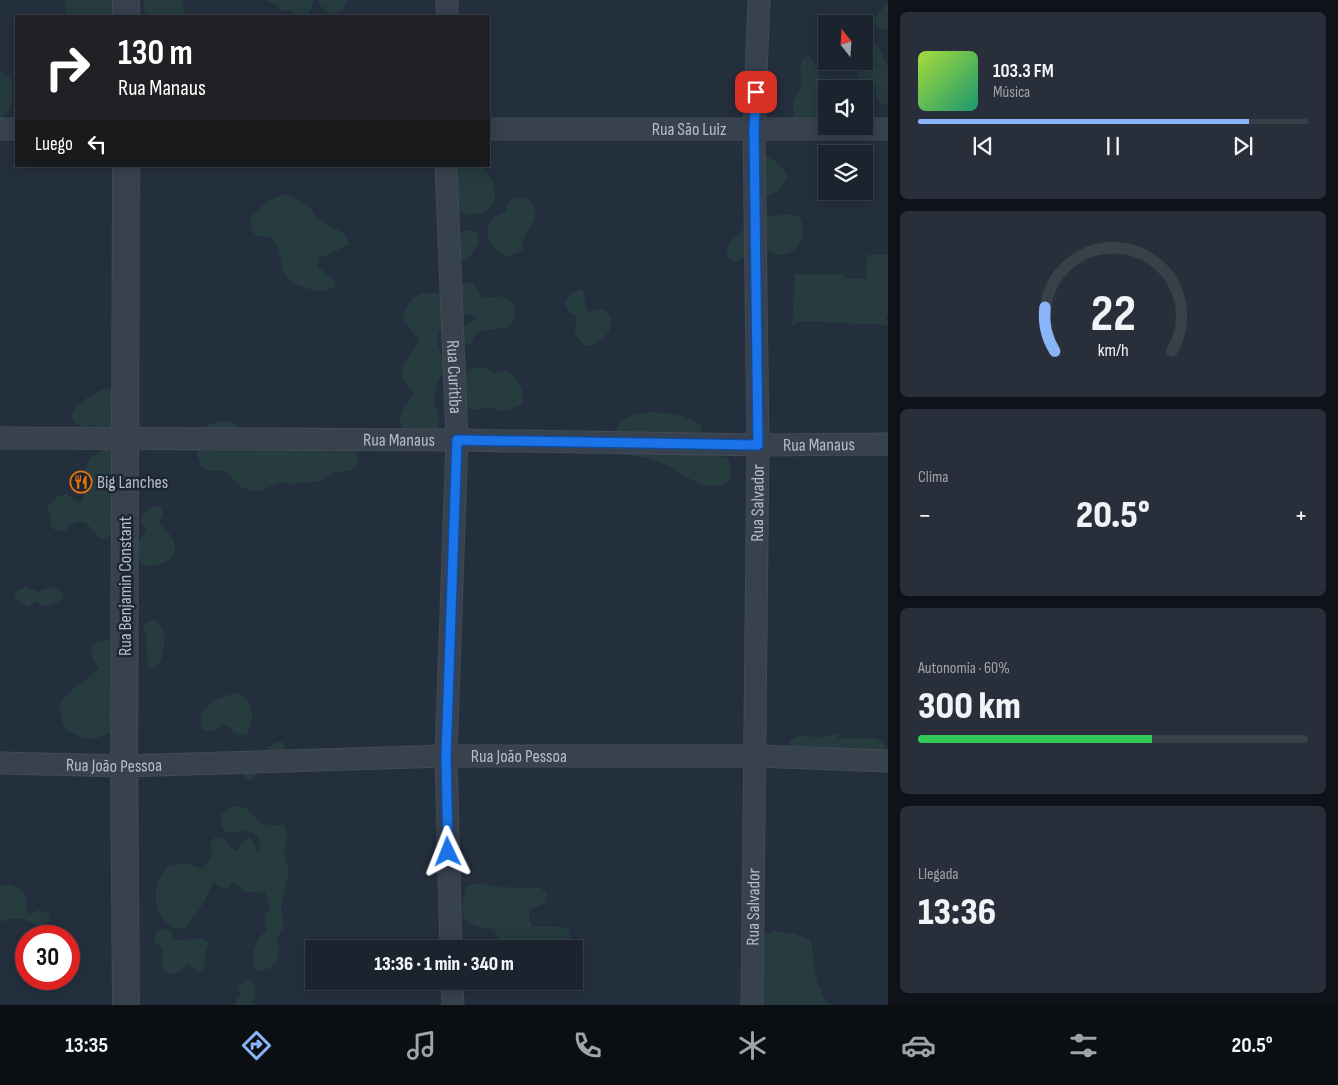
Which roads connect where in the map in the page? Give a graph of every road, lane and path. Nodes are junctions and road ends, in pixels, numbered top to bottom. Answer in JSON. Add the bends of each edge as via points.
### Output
{"nodes":[{"id":1,"x":126,"y":0,"type":"edge"},
{"id":2,"x":447,"y":0,"type":"edge"},
{"id":3,"x":759,"y":0,"type":"edge"},
{"id":4,"x":126,"y":15,"type":"edge"},
{"id":5,"x":447,"y":15,"type":"edge"},
{"id":6,"x":0,"y":129,"type":"edge"},
{"id":7,"x":15,"y":129,"type":"edge"},
{"id":8,"x":490,"y":129,"type":"edge"},
{"id":9,"x":754,"y":129,"type":"junction"},
{"id":10,"x":888,"y":129,"type":"edge"},
{"id":11,"x":126,"y":167,"type":"edge"},
{"id":12,"x":446,"y":167,"type":"edge"},
{"id":13,"x":0,"y":438,"type":"edge"},
{"id":14,"x":125,"y":440,"type":"junction"},
{"id":15,"x":457,"y":440,"type":"junction"},
{"id":16,"x":888,"y":444,"type":"edge"},
{"id":17,"x":758,"y":445,"type":"junction"},
{"id":18,"x":446,"y":756,"type":"junction"},
{"id":19,"x":755,"y":756,"type":"junction"},
{"id":20,"x":888,"y":760,"type":"edge"},
{"id":21,"x":0,"y":763,"type":"edge"},
{"id":22,"x":124,"y":766,"type":"junction"},
{"id":23,"x":451,"y":940,"type":"edge"},
{"id":24,"x":452,"y":990,"type":"edge"},
{"id":25,"x":126,"y":1005,"type":"edge"},
{"id":26,"x":453,"y":1005,"type":"edge"},
{"id":27,"x":752,"y":1005,"type":"edge"}],
"edges":[{"from":1,"to":4,"type":"street"},
{"from":2,"to":5,"type":"street"},
{"from":3,"to":9,"type":"street","name":"Rua Salvador"},
{"from":6,"to":7,"type":"street"},
{"from":8,"to":9,"type":"street","name":"Rua São Luiz"},
{"from":9,"to":10,"type":"street","name":"Rua São Luiz"},
{"from":9,"to":17,"type":"street","name":"Rua Salvador"},
{"from":11,"to":14,"type":"street","name":"Rua Benjamin Constant"},
{"from":12,"to":15,"type":"street","name":"Rua Curitiba"},
{"from":13,"to":14,"type":"street","name":"Rua Manaus"},
{"from":14,"to":15,"type":"street","name":"Rua Manaus"},
{"from":14,"to":22,"type":"street","name":"Rua Benjamin Constant"},
{"from":15,"to":17,"type":"street","name":"Rua Manaus"},
{"from":15,"to":18,"type":"street","name":"Rua Curitiba"},
{"from":16,"to":17,"type":"street","name":"Rua Manaus"},
{"from":17,"to":19,"type":"street","name":"Rua Salvador"},
{"from":18,"to":19,"type":"street","name":"Rua João Pessoa"},
{"from":18,"to":22,"type":"street","name":"Rua João Pessoa"},
{"from":18,"to":23,"type":"street","name":"Rua Curitiba"},
{"from":19,"to":20,"type":"street","name":"Rua João Pessoa"},
{"from":19,"to":27,"type":"street","name":"Rua Salvador"},
{"from":21,"to":22,"type":"street","name":"Rua João Pessoa"},
{"from":22,"to":25,"type":"street","name":"Rua Benjamin Constant"},
{"from":24,"to":26,"type":"street"}]}
